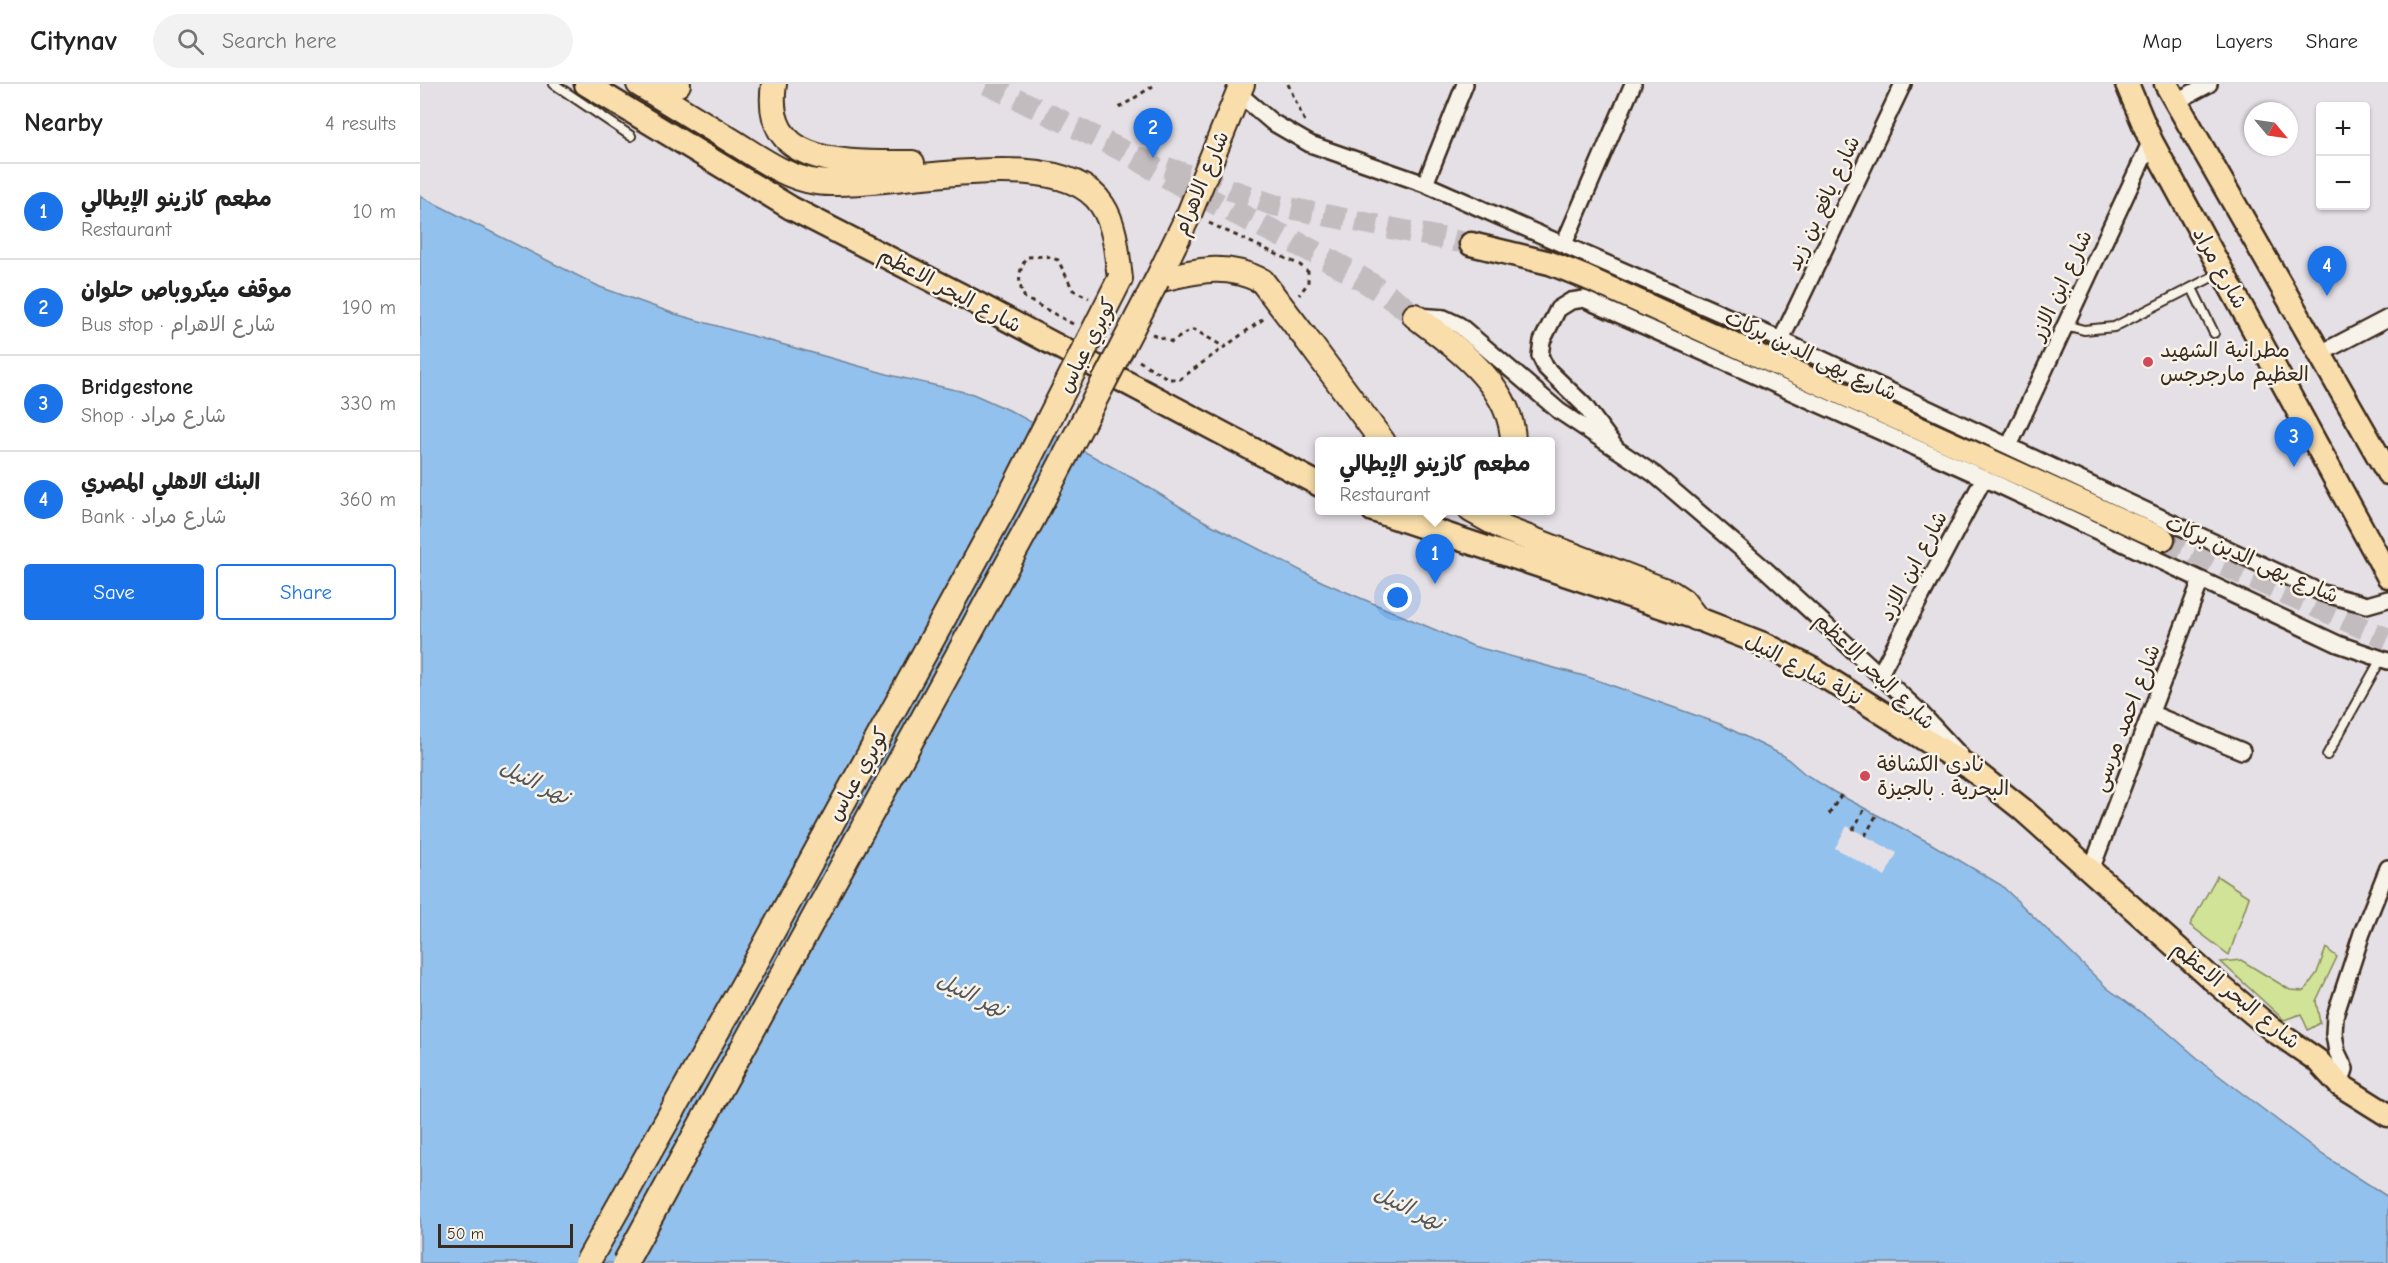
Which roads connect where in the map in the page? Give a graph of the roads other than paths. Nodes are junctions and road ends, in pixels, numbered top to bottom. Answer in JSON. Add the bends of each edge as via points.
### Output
{"nodes":[{"id":1,"x":554,"y":84,"type":"edge"},
{"id":2,"x":586,"y":84,"type":"edge"},
{"id":3,"x":639,"y":84,"type":"edge"},
{"id":4,"x":648,"y":84,"type":"edge"},
{"id":5,"x":678,"y":84,"type":"edge"},
{"id":6,"x":774,"y":84,"type":"edge"},
{"id":7,"x":1465,"y":84,"type":"edge"},
{"id":8,"x":1633,"y":84,"type":"edge"},
{"id":9,"x":1903,"y":84,"type":"edge"},
{"id":10,"x":2127,"y":84,"type":"edge"},
{"id":11,"x":2209,"y":84,"type":"edge"},
{"id":12,"x":1240,"y":88,"type":"edge"},
{"id":13,"x":2171,"y":93,"type":"edge"},
{"id":14,"x":631,"y":136,"type":"dead end"},
{"id":15,"x":2151,"y":141,"type":"junction"},
{"id":16,"x":977,"y":170,"type":"junction"},
{"id":17,"x":1425,"y":184,"type":"junction"},
{"id":18,"x":1471,"y":244,"type":"tunnel mouth"},
{"id":19,"x":1564,"y":244,"type":"junction"},
{"id":20,"x":2222,"y":272,"type":"junction"},
{"id":21,"x":1157,"y":280,"type":"junction"},
{"id":22,"x":2192,"y":288,"type":"junction"},
{"id":23,"x":1415,"y":316,"type":"joint"},
{"id":24,"x":2388,"y":318,"type":"edge"},
{"id":25,"x":2065,"y":325,"type":"junction"},
{"id":26,"x":2214,"y":333,"type":"dead end"},
{"id":27,"x":1781,"y":340,"type":"junction"},
{"id":28,"x":2321,"y":353,"type":"junction"},
{"id":29,"x":1935,"y":424,"type":"junction"},
{"id":30,"x":1380,"y":437,"type":"edge"},
{"id":31,"x":1512,"y":437,"type":"edge"},
{"id":32,"x":1615,"y":447,"type":"junction"},
{"id":33,"x":2009,"y":447,"type":"junction"},
{"id":34,"x":2388,"y":473,"type":"edge"},
{"id":35,"x":1984,"y":478,"type":"junction"},
{"id":36,"x":1315,"y":482,"type":"edge"},
{"id":37,"x":1388,"y":515,"type":"edge"},
{"id":38,"x":1480,"y":515,"type":"edge"},
{"id":39,"x":2163,"y":538,"type":"tunnel mouth"},
{"id":40,"x":2388,"y":576,"type":"edge"},
{"id":41,"x":2201,"y":580,"type":"junction"},
{"id":42,"x":2388,"y":599,"type":"edge"},
{"id":43,"x":1696,"y":618,"type":"junction"},
{"id":44,"x":2384,"y":660,"type":"edge"},
{"id":45,"x":1880,"y":674,"type":"junction"},
{"id":46,"x":2150,"y":713,"type":"junction"},
{"id":47,"x":2242,"y":751,"type":"dead end"},
{"id":48,"x":2327,"y":754,"type":"dead end"},
{"id":49,"x":1969,"y":767,"type":"junction"},
{"id":50,"x":2388,"y":868,"type":"edge"},
{"id":51,"x":2091,"y":870,"type":"junction"},
{"id":52,"x":2340,"y":1085,"type":"junction"},
{"id":53,"x":2388,"y":1115,"type":"edge"},
{"id":54,"x":587,"y":1263,"type":"edge"},
{"id":55,"x":625,"y":1263,"type":"edge"}],
"edges":[{"from":1,"to":14,"type":"lane"},
{"from":2,"to":36,"type":"main road","name":"شارع البحر الاعظم","via":[[791,208]]},
{"from":3,"to":16,"type":"highway","via":[[793,176],[818,182],[844,182]]},
{"from":4,"to":5,"type":"highway"},
{"from":6,"to":16,"type":"highway","via":[[772,99],[777,122],[789,141],[807,154],[829,161]]},
{"from":7,"to":17,"type":"street"},
{"from":8,"to":19,"type":"street"},
{"from":9,"to":27,"type":"street","name":"شارع يافع بن زيد"},
{"from":10,"to":15,"type":"main road","name":"شارع مراد"},
{"from":11,"to":13,"type":"street"},
{"from":12,"to":17,"type":"street","name":"شارع بهى الدين بركات","via":[[1272,122],[1310,144]]},
{"from":12,"to":21,"type":"highway","name":"شارع الاهرام","via":[[1189,214]]},
{"from":13,"to":28,"type":"main road","name":"شارع مراد"},
{"from":15,"to":20,"type":"main road","name":"شارع مراد"},
{"from":15,"to":25,"type":"street","name":"شارع ابن الازر"},
{"from":16,"to":54,"type":"highway","name":"كوبري عباس","bridge":true,"via":[[1070,180],[1088,189],[1102,204],[1110,222],[1120,279],[1006,504]]},
{"from":17,"to":19,"type":"street","name":"شارع بهى الدين بركات"},
{"from":18,"to":29,"type":"main road","name":"شارع بهى الدين بركات","via":[[1550,263]]},
{"from":19,"to":27,"type":"street","name":"شارع بهى الدين بركات"},
{"from":20,"to":22,"type":"lane"},
{"from":20,"to":40,"type":"main road","name":"شارع مراد"},
{"from":21,"to":30,"type":"highway","bridge":true,"via":[[1222,268],[1262,281]]},
{"from":21,"to":55,"type":"highway","name":"كوبري عباس","bridge":true,"via":[[1035,516]]},
{"from":22,"to":25,"type":"lane","via":[[2114,327],[2084,330]]},
{"from":22,"to":26,"type":"lane"},
{"from":23,"to":31,"type":"highway","via":[[1482,374],[1502,399],[1513,427]]},
{"from":23,"to":32,"type":"street","name":"شارع البحر الاعظم","via":[[1444,318],[1459,325],[1559,411]]},
{"from":24,"to":28,"type":"street"},
{"from":25,"to":33,"type":"street","name":"شارع ابن الازر"},
{"from":27,"to":29,"type":"street","name":"شارع بهى الدين بركات"},
{"from":28,"to":34,"type":"main road","name":"شارع مراد"},
{"from":29,"to":33,"type":"street","name":"شارع بهى الدين بركات"},
{"from":29,"to":39,"type":"main road","name":"شارع بهى الدين بركات"},
{"from":32,"to":35,"type":"street","via":[[1584,405],[1539,356],[1553,316],[1577,299]]},
{"from":32,"to":45,"type":"street","name":"شارع البحر الاعظم","via":[[1654,474]]},
{"from":33,"to":42,"type":"street","name":"شارع بهى الدين بركات","via":[[2322,593],[2367,605]]},
{"from":35,"to":41,"type":"street"},
{"from":35,"to":45,"type":"street","name":"شارع ابن الازد"},
{"from":37,"to":43,"type":"main road"},
{"from":38,"to":43,"type":"highway","via":[[1505,529],[1671,593]]},
{"from":41,"to":44,"type":"street","via":[[2338,644]]},
{"from":41,"to":46,"type":"street","name":"شارع احمد مرسى"},
{"from":43,"to":49,"type":"main road","name":"نزلة شارع النيل","via":[[1766,645],[1814,670]]},
{"from":44,"to":48,"type":"lane"},
{"from":45,"to":49,"type":"street","name":"شارع البحر الاعظم","via":[[1934,726]]},
{"from":46,"to":47,"type":"street"},
{"from":46,"to":51,"type":"street","name":"شارع احمد مرسى"},
{"from":49,"to":51,"type":"main road","name":"شارع البحر الاعظم"},
{"from":50,"to":52,"type":"street","via":[[2336,1016],[2337,1052],[2345,1069]]},
{"from":51,"to":52,"type":"main road","name":"شارع البحر الاعظم","via":[[2212,979],[2273,1030],[2317,1060]]},
{"from":52,"to":53,"type":"main road","name":"شارع البحر الاعظم"}]}
